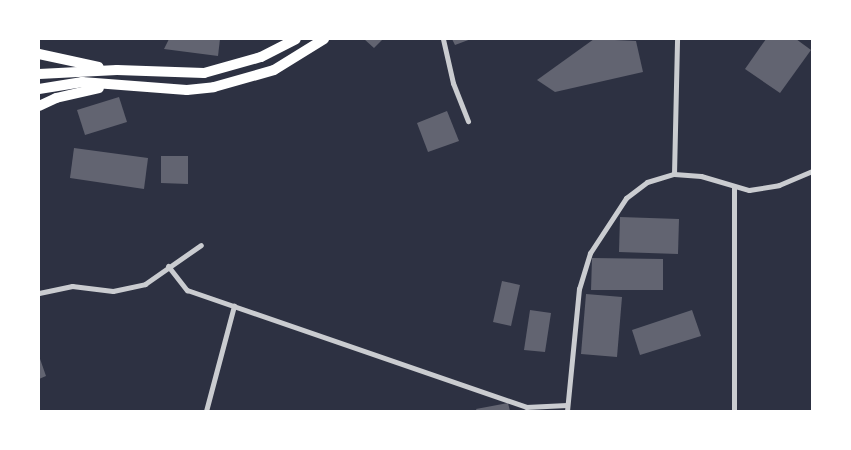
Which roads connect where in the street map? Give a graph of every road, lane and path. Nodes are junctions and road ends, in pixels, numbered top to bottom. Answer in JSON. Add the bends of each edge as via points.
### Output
{"nodes":[{"id":1,"x":296,"y":39,"type":"edge"},
{"id":2,"x":324,"y":39,"type":"edge"},
{"id":3,"x":443,"y":39,"type":"edge"},
{"id":4,"x":677,"y":39,"type":"edge"},
{"id":5,"x":39,"y":54,"type":"edge"},
{"id":6,"x":117,"y":70,"type":"junction"},
{"id":7,"x":39,"y":74,"type":"edge"},
{"id":8,"x":119,"y":85,"type":"junction"},
{"id":9,"x":39,"y":90,"type":"edge"},
{"id":10,"x":39,"y":106,"type":"edge"},
{"id":11,"x":468,"y":121,"type":"dead end"},
{"id":12,"x":812,"y":171,"type":"edge"},
{"id":13,"x":674,"y":174,"type":"junction"},
{"id":14,"x":734,"y":187,"type":"junction"},
{"id":15,"x":201,"y":245,"type":"dead end"},
{"id":16,"x":168,"y":266,"type":"junction"},
{"id":17,"x":39,"y":293,"type":"edge"},
{"id":18,"x":234,"y":306,"type":"junction"},
{"id":19,"x":567,"y":408,"type":"edge"},
{"id":20,"x":206,"y":411,"type":"edge"},
{"id":21,"x":734,"y":411,"type":"edge"}],
"edges":[{"from":1,"to":6,"type":"main road","via":[[261,57],[204,73]]},
{"from":2,"to":8,"type":"main road","via":[[274,70],[214,87],[187,90]]},
{"from":3,"to":11,"type":"street","via":[[452,83]]},
{"from":4,"to":13,"type":"street"},
{"from":5,"to":6,"type":"main road"},
{"from":6,"to":7,"type":"main road"},
{"from":8,"to":9,"type":"main road","via":[[82,82]]},
{"from":8,"to":10,"type":"main road","via":[[88,89]]},
{"from":12,"to":14,"type":"street","via":[[764,188]]},
{"from":13,"to":14,"type":"street","via":[[701,176]]},
{"from":13,"to":19,"type":"street","via":[[647,182],[626,198],[590,253],[579,289]]},
{"from":14,"to":21,"type":"street"},
{"from":15,"to":16,"type":"street"},
{"from":16,"to":17,"type":"street","via":[[145,284],[113,291],[72,286]]},
{"from":16,"to":18,"type":"street","via":[[187,290]]},
{"from":18,"to":19,"type":"street","via":[[526,407]]},
{"from":18,"to":20,"type":"street"}]}
